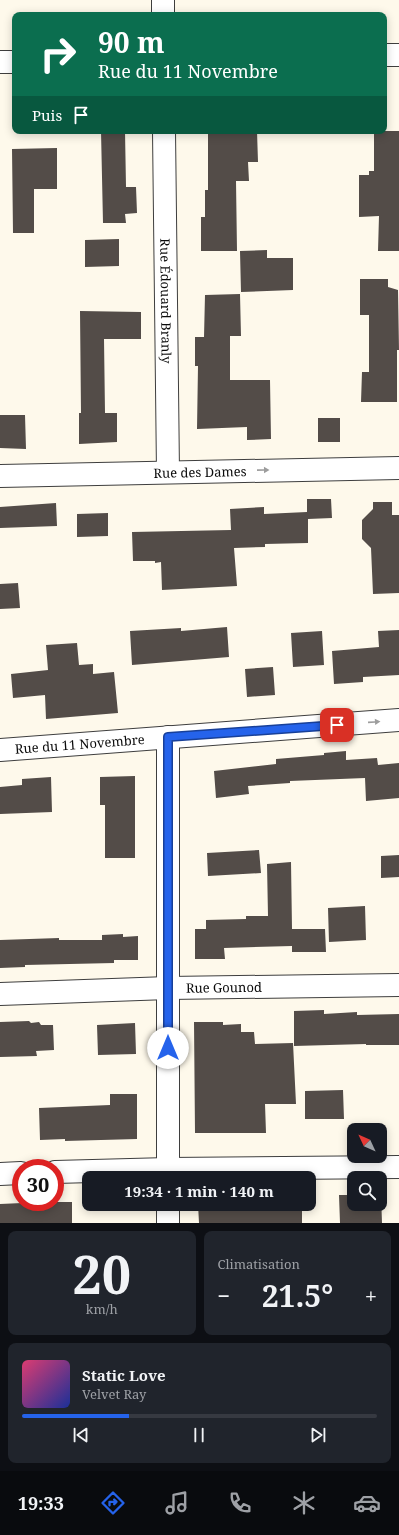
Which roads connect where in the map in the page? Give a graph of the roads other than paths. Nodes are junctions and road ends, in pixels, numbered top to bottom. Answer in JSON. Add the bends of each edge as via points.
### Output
{"nodes":[{"id":1,"x":163,"y":0,"type":"edge"},
{"id":2,"x":163,"y":12,"type":"edge"},
{"id":3,"x":387,"y":55,"type":"edge"},
{"id":4,"x":399,"y":55,"type":"edge"},
{"id":5,"x":0,"y":62,"type":"edge"},
{"id":6,"x":12,"y":62,"type":"edge"},
{"id":7,"x":164,"y":134,"type":"edge"},
{"id":8,"x":399,"y":468,"type":"edge"},
{"id":9,"x":168,"y":472,"type":"junction"},
{"id":10,"x":0,"y":476,"type":"edge"},
{"id":11,"x":399,"y":720,"type":"edge"},
{"id":12,"x":168,"y":737,"type":"junction"},
{"id":13,"x":0,"y":750,"type":"edge"},
{"id":14,"x":399,"y":985,"type":"edge"},
{"id":15,"x":168,"y":988,"type":"junction"},
{"id":16,"x":0,"y":994,"type":"edge"},
{"id":17,"x":399,"y":1167,"type":"edge"},
{"id":18,"x":168,"y":1171,"type":"edge"},
{"id":19,"x":245,"y":1171,"type":"edge"},
{"id":20,"x":64,"y":1172,"type":"edge"},
{"id":21,"x":82,"y":1172,"type":"edge"},
{"id":22,"x":12,"y":1173,"type":"edge"},
{"id":23,"x":0,"y":1174,"type":"edge"},
{"id":24,"x":168,"y":1211,"type":"edge"},
{"id":25,"x":168,"y":1223,"type":"edge"}],
"edges":[{"from":1,"to":2,"type":"street"},
{"from":3,"to":4,"type":"street"},
{"from":5,"to":6,"type":"street"},
{"from":7,"to":9,"type":"street","name":"Rue Édouard Branly"},
{"from":9,"to":8,"type":"street","name":"Rue des Dames","one_way":true},
{"from":9,"to":10,"type":"street","name":"Rue des Dames"},
{"from":12,"to":11,"type":"street","name":"Rue du 11 Novembre","one_way":true},
{"from":12,"to":13,"type":"street","name":"Rue du 11 Novembre"},
{"from":12,"to":15,"type":"street"},
{"from":14,"to":15,"type":"street","name":"Rue Gounod"},
{"from":15,"to":16,"type":"street","name":"Rue Gounod"},
{"from":15,"to":18,"type":"street"},
{"from":17,"to":19,"type":"street"},
{"from":20,"to":21,"type":"street"},
{"from":22,"to":23,"type":"street"},
{"from":24,"to":25,"type":"street"}]}
